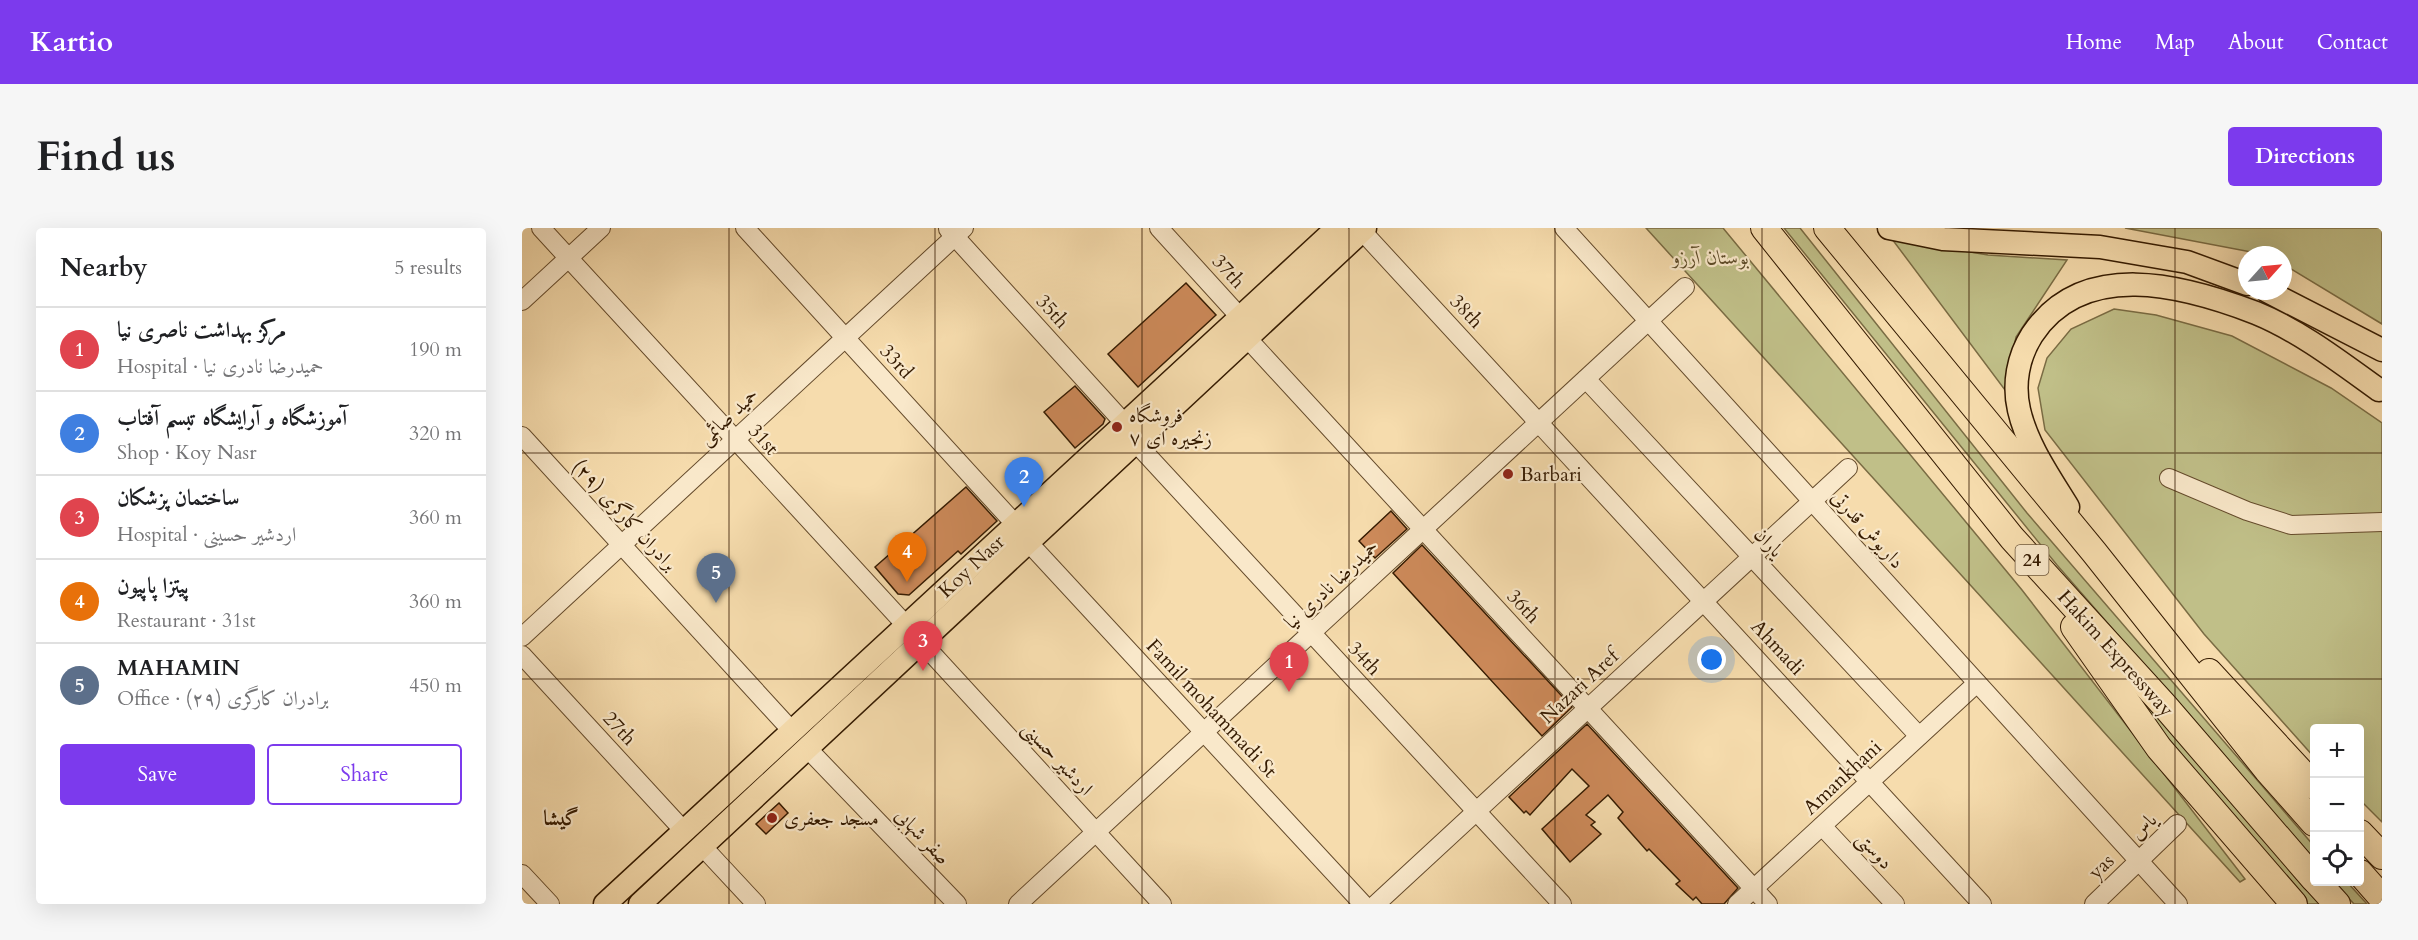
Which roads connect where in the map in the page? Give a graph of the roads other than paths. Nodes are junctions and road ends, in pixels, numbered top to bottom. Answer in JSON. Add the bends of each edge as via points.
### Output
{"nodes":[{"id":1,"x":542,"y":228,"type":"edge"},
{"id":2,"x":601,"y":228,"type":"edge"},
{"id":3,"x":745,"y":228,"type":"edge"},
{"id":4,"x":1159,"y":228,"type":"edge"},
{"id":5,"x":1336,"y":228,"type":"edge"},
{"id":6,"x":1564,"y":228,"type":"edge"},
{"id":7,"x":1756,"y":228,"type":"edge"},
{"id":8,"x":1764,"y":228,"type":"edge"},
{"id":9,"x":1827,"y":228,"type":"edge"},
{"id":10,"x":1889,"y":228,"type":"edge"},
{"id":11,"x":1363,"y":229,"type":"edge"},
{"id":12,"x":955,"y":231,"type":"edge"},
{"id":13,"x":569,"y":258,"type":"junction"},
{"id":14,"x":1787,"y":258,"type":"junction"},
{"id":15,"x":2238,"y":281,"type":"edge"},
{"id":16,"x":1685,"y":287,"type":"dead end"},
{"id":17,"x":2285,"y":300,"type":"edge"},
{"id":18,"x":522,"y":301,"type":"edge"},
{"id":19,"x":1648,"y":321,"type":"junction"},
{"id":20,"x":1244,"y":327,"type":"junction"},
{"id":21,"x":2360,"y":336,"type":"junction"},
{"id":22,"x":845,"y":338,"type":"junction"},
{"id":23,"x":2382,"y":350,"type":"edge"},
{"id":24,"x":2344,"y":365,"type":"junction"},
{"id":25,"x":1586,"y":379,"type":"junction"},
{"id":26,"x":2379,"y":390,"type":"dead end"},
{"id":27,"x":1539,"y":422,"type":"junction"},
{"id":28,"x":1130,"y":433,"type":"junction"},
{"id":29,"x":522,"y":436,"type":"edge"},
{"id":30,"x":735,"y":440,"type":"junction"},
{"id":31,"x":1848,"y":468,"type":"dead end"},
{"id":32,"x":2169,"y":478,"type":"dead end"},
{"id":33,"x":1812,"y":501,"type":"junction"},
{"id":34,"x":2382,"y":522,"type":"edge"},
{"id":35,"x":1423,"y":529,"type":"junction"},
{"id":36,"x":1022,"y":534,"type":"junction"},
{"id":37,"x":2012,"y":538,"type":"junction"},
{"id":38,"x":621,"y":545,"type":"junction"},
{"id":39,"x":2094,"y":552,"type":"junction"},
{"id":40,"x":1752,"y":557,"type":"junction"},
{"id":41,"x":1705,"y":601,"type":"junction"},
{"id":42,"x":1312,"y":633,"type":"junction"},
{"id":43,"x":913,"y":635,"type":"junction"},
{"id":44,"x":522,"y":637,"type":"edge"},
{"id":45,"x":522,"y":655,"type":"edge"},
{"id":46,"x":1977,"y":682,"type":"junction"},
{"id":47,"x":1588,"y":708,"type":"junction"},
{"id":48,"x":792,"y":731,"type":"junction"},
{"id":49,"x":1204,"y":732,"type":"junction"},
{"id":50,"x":1919,"y":736,"type":"junction"},
{"id":51,"x":807,"y":748,"type":"junction"},
{"id":52,"x":1871,"y":781,"type":"junction"},
{"id":53,"x":2310,"y":782,"type":"edge"},
{"id":54,"x":1477,"y":811,"type":"junction"},
{"id":55,"x":2310,"y":818,"type":"edge"},
{"id":56,"x":2177,"y":824,"type":"dead end"},
{"id":57,"x":1822,"y":826,"type":"junction"},
{"id":58,"x":684,"y":831,"type":"junction"},
{"id":59,"x":1096,"y":832,"type":"junction"},
{"id":60,"x":702,"y":846,"type":"junction"},
{"id":61,"x":2139,"y":861,"type":"junction"},
{"id":62,"x":2310,"y":873,"type":"edge"},
{"id":63,"x":522,"y":874,"type":"edge"},
{"id":64,"x":2364,"y":878,"type":"edge"},
{"id":65,"x":2321,"y":886,"type":"edge"},
{"id":66,"x":1754,"y":888,"type":"junction"},
{"id":67,"x":2282,"y":894,"type":"edge"},
{"id":68,"x":2382,"y":898,"type":"edge"},
{"id":69,"x":550,"y":904,"type":"edge"},
{"id":70,"x":605,"y":904,"type":"edge"},
{"id":71,"x":640,"y":904,"type":"edge"},
{"id":72,"x":756,"y":904,"type":"edge"},
{"id":73,"x":957,"y":904,"type":"edge"},
{"id":74,"x":1018,"y":904,"type":"edge"},
{"id":75,"x":1162,"y":904,"type":"edge"},
{"id":76,"x":1363,"y":904,"type":"edge"},
{"id":77,"x":1376,"y":904,"type":"edge"},
{"id":78,"x":1562,"y":904,"type":"edge"},
{"id":79,"x":1737,"y":904,"type":"edge"},
{"id":80,"x":1768,"y":904,"type":"edge"},
{"id":81,"x":1895,"y":904,"type":"edge"},
{"id":82,"x":1982,"y":904,"type":"edge"},
{"id":83,"x":2094,"y":904,"type":"edge"},
{"id":84,"x":2178,"y":904,"type":"edge"},
{"id":85,"x":2294,"y":904,"type":"edge"},
{"id":86,"x":2337,"y":904,"type":"edge"}],
"edges":[{"from":1,"to":13,"type":"street","name":"31st"},
{"from":2,"to":13,"type":"street"},
{"from":3,"to":22,"type":"street","name":"33rd"},
{"from":4,"to":20,"type":"street","name":"37th"},
{"from":5,"to":20,"type":"main road","name":"Koy Nasr"},
{"from":6,"to":19,"type":"street","name":"داریوش قدرتی"},
{"from":7,"to":14,"type":"main road"},
{"from":8,"to":14,"type":"highway","name":"Hakim Expressway","number":"24"},
{"from":9,"to":39,"type":"highway","name":"Hakim Expressway"},
{"from":10,"to":15,"type":"main road","via":[[1943,238],[2100,247],[2187,262]]},
{"from":11,"to":20,"type":"main road","name":"Koy Nasr"},
{"from":11,"to":27,"type":"street","name":"38th"},
{"from":12,"to":22,"type":"street","name":"حمید صائمی"},
{"from":12,"to":28,"type":"street","name":"35th"},
{"from":13,"to":18,"type":"street"},
{"from":13,"to":30,"type":"street","name":"31st"},
{"from":14,"to":37,"type":"highway","name":"Hakim Expressway","number":"24"},
{"from":16,"to":19,"type":"street","name":"حمیدرضا نادری نیا"},
{"from":17,"to":21,"type":"main road"},
{"from":19,"to":25,"type":"street","name":"حمیدرضا نادری نیا"},
{"from":19,"to":33,"type":"street","name":"داریوش قدرتی"},
{"from":20,"to":28,"type":"main road","name":"Koy Nasr"},
{"from":20,"to":35,"type":"street","name":"36th"},
{"from":21,"to":23,"type":"main road"},
{"from":21,"to":24,"type":"main road"},
{"from":22,"to":30,"type":"street","name":"حمید صائمی"},
{"from":22,"to":36,"type":"street","name":"33rd"},
{"from":24,"to":26,"type":"main road"},
{"from":24,"to":39,"type":"main road","via":[[2301,336],[2256,314],[2193,294],[2119,284],[2096,287],[2058,307],[2025,345],[2018,369],[2019,409],[2033,449]]},
{"from":25,"to":27,"type":"street","name":"حمیدرضا نادری نیا"},
{"from":25,"to":40,"type":"street","name":"یاران"},
{"from":27,"to":35,"type":"street","name":"حمیدرضا نادری نیا"},
{"from":27,"to":41,"type":"street","name":"Ahmadi"},
{"from":28,"to":36,"type":"main road","name":"Koy Nasr"},
{"from":28,"to":42,"type":"street","name":"34th"},
{"from":29,"to":38,"type":"street","name":"برادران کارگری (۲۹)"},
{"from":30,"to":38,"type":"street","name":"حمید صائمی"},
{"from":30,"to":43,"type":"street","name":"31st"},
{"from":31,"to":33,"type":"street","name":"Nazari Aref"},
{"from":32,"to":34,"type":"street","via":[[2291,525]]},
{"from":33,"to":40,"type":"street","name":"Nazari Aref"},
{"from":33,"to":46,"type":"street","name":"داریوش قدرتی"},
{"from":35,"to":42,"type":"street","name":"حمیدرضا نادری نیا"},
{"from":35,"to":47,"type":"street","name":"36th"},
{"from":36,"to":43,"type":"main road","name":"Koy Nasr"},
{"from":36,"to":49,"type":"street","name":"Famil mohammadi St"},
{"from":37,"to":62,"type":"highway","name":"Hakim Expressway","number":"24"},
{"from":37,"to":67,"type":"highway","via":[[2159,748]]},
{"from":38,"to":44,"type":"street","name":"حمید صائمی"},
{"from":38,"to":48,"type":"street","name":"برادران کارگری (۲۹)"},
{"from":39,"to":53,"type":"highway"},
{"from":39,"to":55,"type":"highway","name":"Hakim Expressway"},
{"from":40,"to":41,"type":"street","name":"Nazari Aref"},
{"from":40,"to":50,"type":"street","name":"یاران"},
{"from":41,"to":47,"type":"street","name":"Nazari Aref"},
{"from":41,"to":52,"type":"street","name":"Ahmadi"},
{"from":42,"to":49,"type":"street","name":"حمیدرضا نادری نیا"},
{"from":42,"to":54,"type":"street","name":"34th"},
{"from":43,"to":48,"type":"main road","name":"Koy Nasr"},
{"from":43,"to":51,"type":"main road","name":"Koy Nasr"},
{"from":43,"to":59,"type":"street","name":"اردشیر حسینی"},
{"from":45,"to":58,"type":"street","name":"27th"},
{"from":46,"to":50,"type":"street","name":"Amankhani"},
{"from":46,"to":61,"type":"street","name":"داریوش قدرتی"},
{"from":47,"to":54,"type":"street","name":"Nazari Aref"},
{"from":47,"to":66,"type":"street","name":"36th"},
{"from":48,"to":58,"type":"main road","name":"Koy Nasr"},
{"from":49,"to":59,"type":"street","name":"حمیدرضا نادری نیا"},
{"from":49,"to":76,"type":"street","name":"Famil mohammadi St"},
{"from":50,"to":52,"type":"street","name":"Amankhani"},
{"from":51,"to":60,"type":"main road","name":"Koy Nasr"},
{"from":51,"to":73,"type":"street","name":"صفر شهابی"},
{"from":52,"to":57,"type":"street","name":"Amankhani"},
{"from":52,"to":82,"type":"street","name":"Ahmadi"},
{"from":54,"to":77,"type":"street","name":"Nazari Aref"},
{"from":54,"to":78,"type":"street","name":"34th"},
{"from":56,"to":61,"type":"street","name":"یاس"},
{"from":57,"to":66,"type":"street","name":"Amankhani"},
{"from":57,"to":81,"type":"street","name":"دوستی"},
{"from":58,"to":70,"type":"main road","name":"Koy Nasr"},
{"from":59,"to":74,"type":"street","name":"حمیدرضا نادری نیا"},
{"from":59,"to":75,"type":"street","name":"اردشیر حسینی"},
{"from":60,"to":71,"type":"main road","name":"Koy Nasr"},
{"from":60,"to":72,"type":"street"},
{"from":61,"to":83,"type":"street","name":"yas"},
{"from":61,"to":84,"type":"street","name":"داریوش قدرتی"},
{"from":63,"to":69,"type":"street"},
{"from":64,"to":68,"type":"highway"},
{"from":65,"to":86,"type":"highway","name":"Hakim Expressway","number":"24"},
{"from":66,"to":79,"type":"street","name":"Amankhani"},
{"from":66,"to":80,"type":"street","name":"36th"},
{"from":67,"to":85,"type":"highway"}]}
